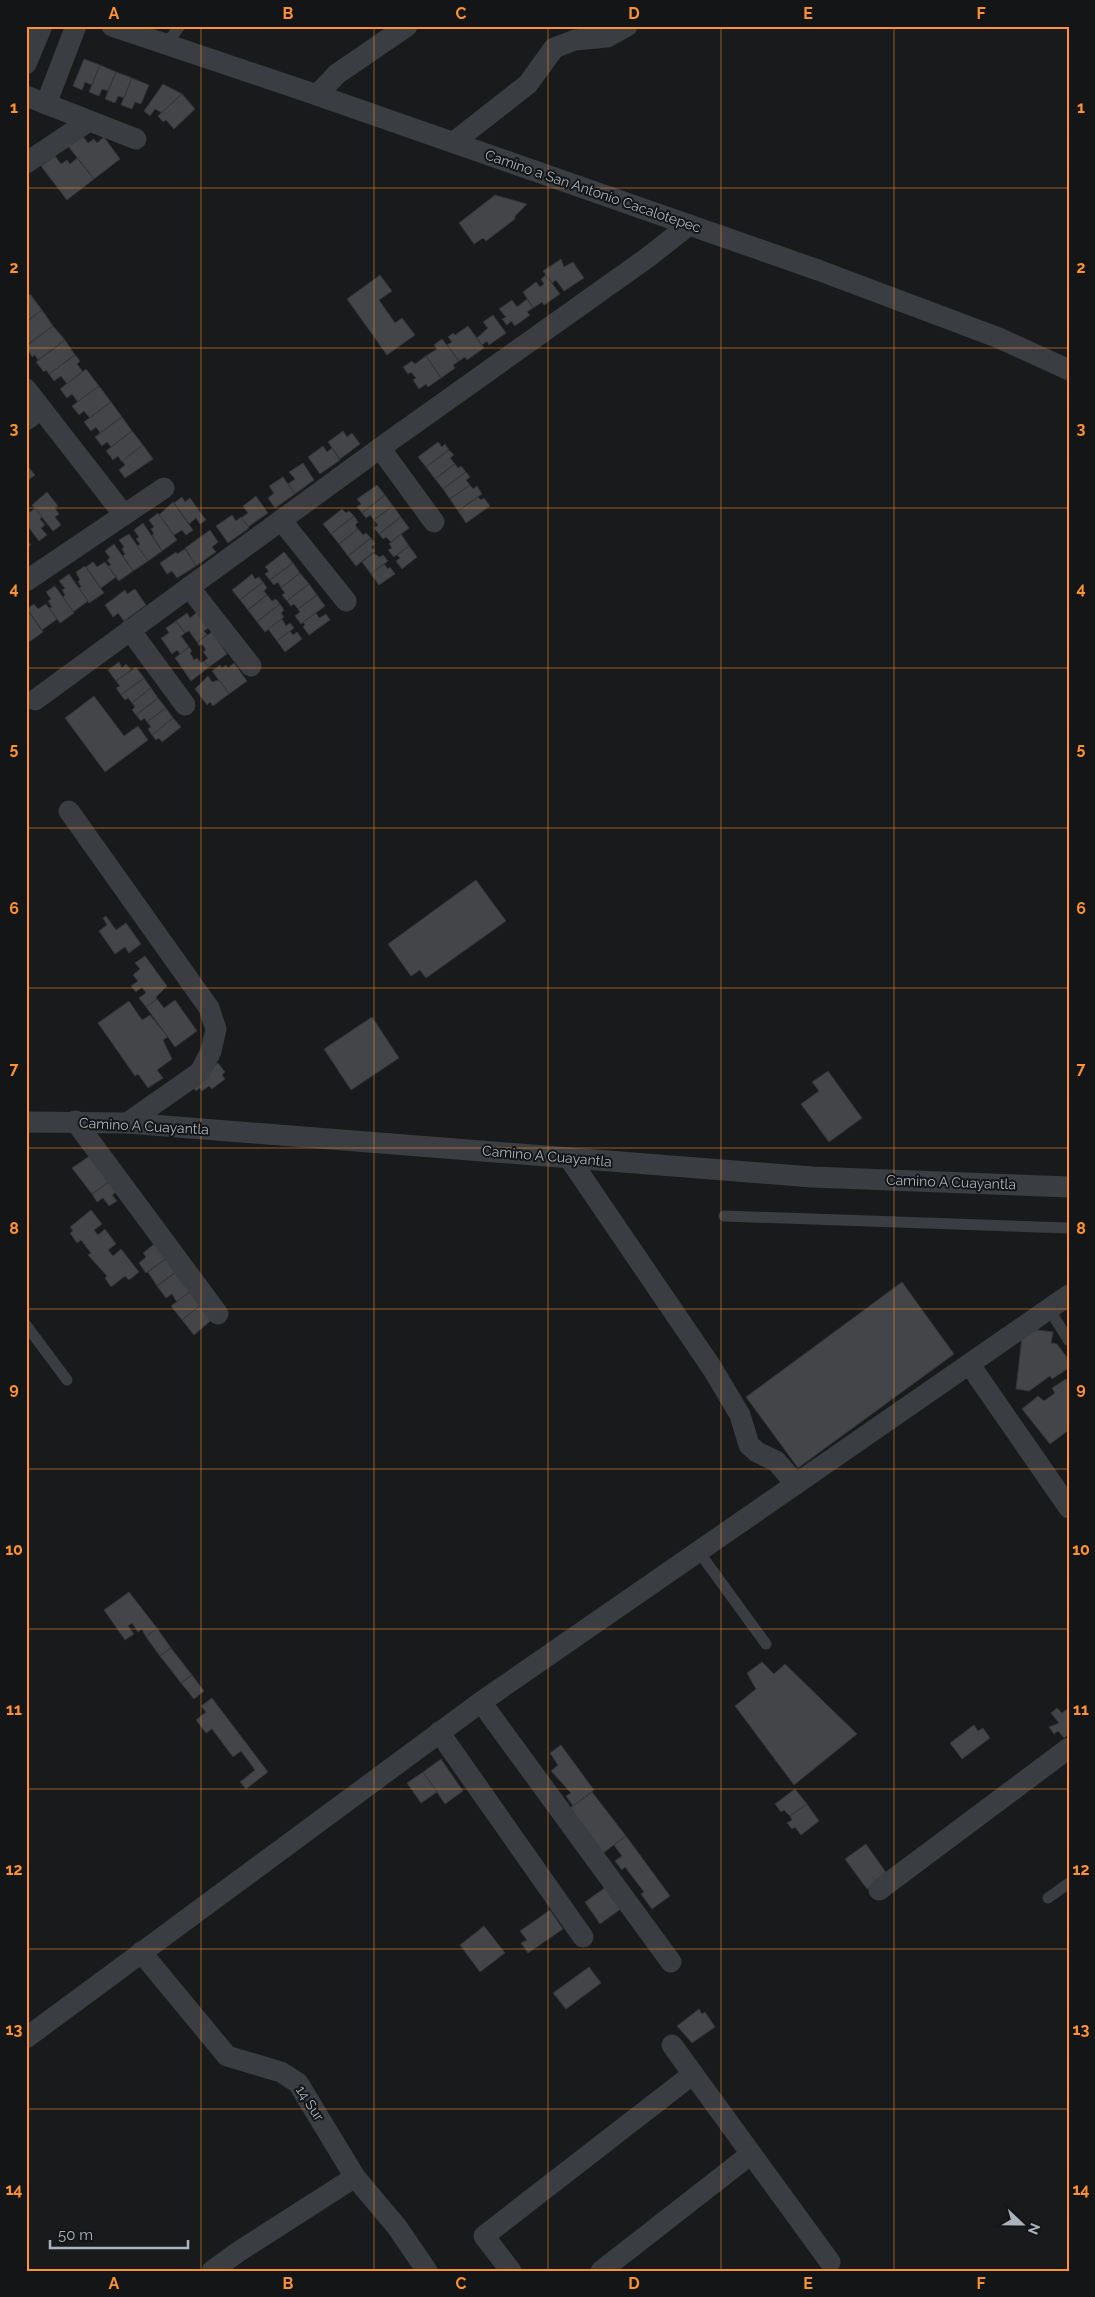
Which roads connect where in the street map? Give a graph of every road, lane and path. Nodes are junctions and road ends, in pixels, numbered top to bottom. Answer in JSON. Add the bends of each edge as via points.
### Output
{"nodes":[{"id":1,"x":42,"y":26,"type":"edge"},
{"id":2,"x":76,"y":26,"type":"edge"},
{"id":3,"x":112,"y":26,"type":"edge"},
{"id":4,"x":180,"y":26,"type":"edge"},
{"id":5,"x":407,"y":26,"type":"edge"},
{"id":6,"x":627,"y":26,"type":"edge"},
{"id":7,"x":166,"y":44,"type":"junction"},
{"id":8,"x":26,"y":64,"type":"edge"},
{"id":9,"x":317,"y":95,"type":"junction"},
{"id":10,"x":26,"y":96,"type":"edge"},
{"id":11,"x":46,"y":104,"type":"junction"},
{"id":12,"x":89,"y":121,"type":"junction"},
{"id":13,"x":136,"y":139,"type":"dead end"},
{"id":14,"x":454,"y":142,"type":"junction"},
{"id":15,"x":26,"y":163,"type":"edge"},
{"id":16,"x":689,"y":225,"type":"junction"},
{"id":17,"x":1069,"y":370,"type":"edge"},
{"id":18,"x":26,"y":389,"type":"edge"},
{"id":19,"x":34,"y":414,"type":"edge"},
{"id":20,"x":380,"y":448,"type":"junction"},
{"id":21,"x":164,"y":488,"type":"dead end"},
{"id":22,"x":124,"y":515,"type":"junction"},
{"id":23,"x":281,"y":520,"type":"junction"},
{"id":24,"x":434,"y":522,"type":"dead end"},
{"id":25,"x":26,"y":581,"type":"edge"},
{"id":26,"x":189,"y":587,"type":"junction"},
{"id":27,"x":346,"y":601,"type":"dead end"},
{"id":28,"x":130,"y":630,"type":"junction"},
{"id":29,"x":251,"y":666,"type":"dead end"},
{"id":30,"x":35,"y":700,"type":"dead end"},
{"id":31,"x":185,"y":705,"type":"dead end"},
{"id":32,"x":69,"y":810,"type":"dead end"},
{"id":33,"x":75,"y":1121,"type":"junction"},
{"id":34,"x":26,"y":1122,"type":"edge"},
{"id":35,"x":127,"y":1123,"type":"junction"},
{"id":36,"x":569,"y":1158,"type":"junction"},
{"id":37,"x":1069,"y":1187,"type":"edge"},
{"id":38,"x":724,"y":1216,"type":"dead end"},
{"id":39,"x":1069,"y":1228,"type":"edge"},
{"id":40,"x":1069,"y":1295,"type":"edge"},
{"id":41,"x":1049,"y":1309,"type":"junction"},
{"id":42,"x":218,"y":1314,"type":"dead end"},
{"id":43,"x":26,"y":1325,"type":"edge"},
{"id":44,"x":1069,"y":1340,"type":"edge"},
{"id":45,"x":970,"y":1365,"type":"junction"},
{"id":46,"x":67,"y":1380,"type":"dead end"},
{"id":47,"x":796,"y":1484,"type":"junction"},
{"id":48,"x":1069,"y":1508,"type":"edge"},
{"id":49,"x":699,"y":1552,"type":"junction"},
{"id":50,"x":766,"y":1644,"type":"dead end"},
{"id":51,"x":481,"y":1702,"type":"junction"},
{"id":52,"x":439,"y":1732,"type":"junction"},
{"id":53,"x":1069,"y":1748,"type":"edge"},
{"id":54,"x":1069,"y":1883,"type":"edge"},
{"id":55,"x":879,"y":1890,"type":"dead end"},
{"id":56,"x":1048,"y":1898,"type":"dead end"},
{"id":57,"x":583,"y":1937,"type":"dead end"},
{"id":58,"x":141,"y":1952,"type":"junction"},
{"id":59,"x":671,"y":1962,"type":"dead end"},
{"id":60,"x":26,"y":2038,"type":"edge"},
{"id":61,"x":672,"y":2045,"type":"dead end"},
{"id":62,"x":693,"y":2074,"type":"junction"},
{"id":63,"x":751,"y":2154,"type":"junction"},
{"id":64,"x":356,"y":2176,"type":"junction"},
{"id":65,"x":830,"y":2262,"type":"dead end"},
{"id":66,"x":212,"y":2271,"type":"edge"},
{"id":67,"x":427,"y":2271,"type":"edge"},
{"id":68,"x":511,"y":2271,"type":"edge"},
{"id":69,"x":601,"y":2271,"type":"edge"}],
"edges":[{"from":1,"to":8,"type":"street"},
{"from":2,"to":11,"type":"street"},
{"from":3,"to":7,"type":"street","name":"Camino a San Antonio Cacalotepec"},
{"from":4,"to":7,"type":"lane"},
{"from":5,"to":9,"type":"street","via":[[337,74]]},
{"from":6,"to":14,"type":"street","via":[[607,37],[575,40],[554,48],[528,84]]},
{"from":7,"to":9,"type":"street","name":"Camino a San Antonio Cacalotepec"},
{"from":9,"to":14,"type":"street","name":"Camino a San Antonio Cacalotepec"},
{"from":10,"to":11,"type":"street"},
{"from":11,"to":12,"type":"street"},
{"from":12,"to":13,"type":"street"},
{"from":12,"to":15,"type":"street"},
{"from":14,"to":16,"type":"street","name":"Camino a San Antonio Cacalotepec"},
{"from":16,"to":17,"type":"street","name":"Camino a San Antonio Cacalotepec","via":[[990,334]]},
{"from":16,"to":20,"type":"street"},
{"from":18,"to":19,"type":"street"},
{"from":19,"to":22,"type":"street"},
{"from":20,"to":23,"type":"street"},
{"from":20,"to":24,"type":"street"},
{"from":21,"to":22,"type":"street"},
{"from":22,"to":25,"type":"street"},
{"from":23,"to":26,"type":"street"},
{"from":23,"to":27,"type":"street"},
{"from":26,"to":28,"type":"street"},
{"from":26,"to":29,"type":"street"},
{"from":28,"to":30,"type":"street"},
{"from":28,"to":31,"type":"street"},
{"from":32,"to":35,"type":"street","via":[[209,1008],[216,1029],[212,1051],[200,1072]]},
{"from":33,"to":34,"type":"street","name":"Camino A Cuayantla"},
{"from":33,"to":35,"type":"street","name":"Camino A Cuayantla"},
{"from":33,"to":42,"type":"street"},
{"from":35,"to":36,"type":"street","name":"Camino A Cuayantla"},
{"from":36,"to":37,"type":"street","name":"Camino A Cuayantla","via":[[812,1177]]},
{"from":36,"to":47,"type":"street","via":[[712,1368],[740,1415],[748,1445],[776,1461]]},
{"from":38,"to":39,"type":"lane"},
{"from":40,"to":41,"type":"street"},
{"from":41,"to":44,"type":"lane"},
{"from":41,"to":45,"type":"street"},
{"from":43,"to":46,"type":"lane"},
{"from":45,"to":47,"type":"street"},
{"from":45,"to":48,"type":"street"},
{"from":47,"to":49,"type":"street"},
{"from":49,"to":50,"type":"lane"},
{"from":49,"to":51,"type":"street"},
{"from":51,"to":52,"type":"street"},
{"from":51,"to":59,"type":"street"},
{"from":52,"to":57,"type":"street"},
{"from":52,"to":58,"type":"street"},
{"from":53,"to":55,"type":"street"},
{"from":54,"to":56,"type":"lane"},
{"from":58,"to":60,"type":"street"},
{"from":58,"to":64,"type":"street","name":"14 Sur","via":[[227,2056],[281,2072],[298,2082]]},
{"from":61,"to":62,"type":"street"},
{"from":62,"to":63,"type":"street"},
{"from":62,"to":68,"type":"street","via":[[484,2236]]},
{"from":63,"to":65,"type":"street"},
{"from":63,"to":69,"type":"street"},
{"from":64,"to":66,"type":"street"},
{"from":64,"to":67,"type":"street","name":"14 Sur"}]}
